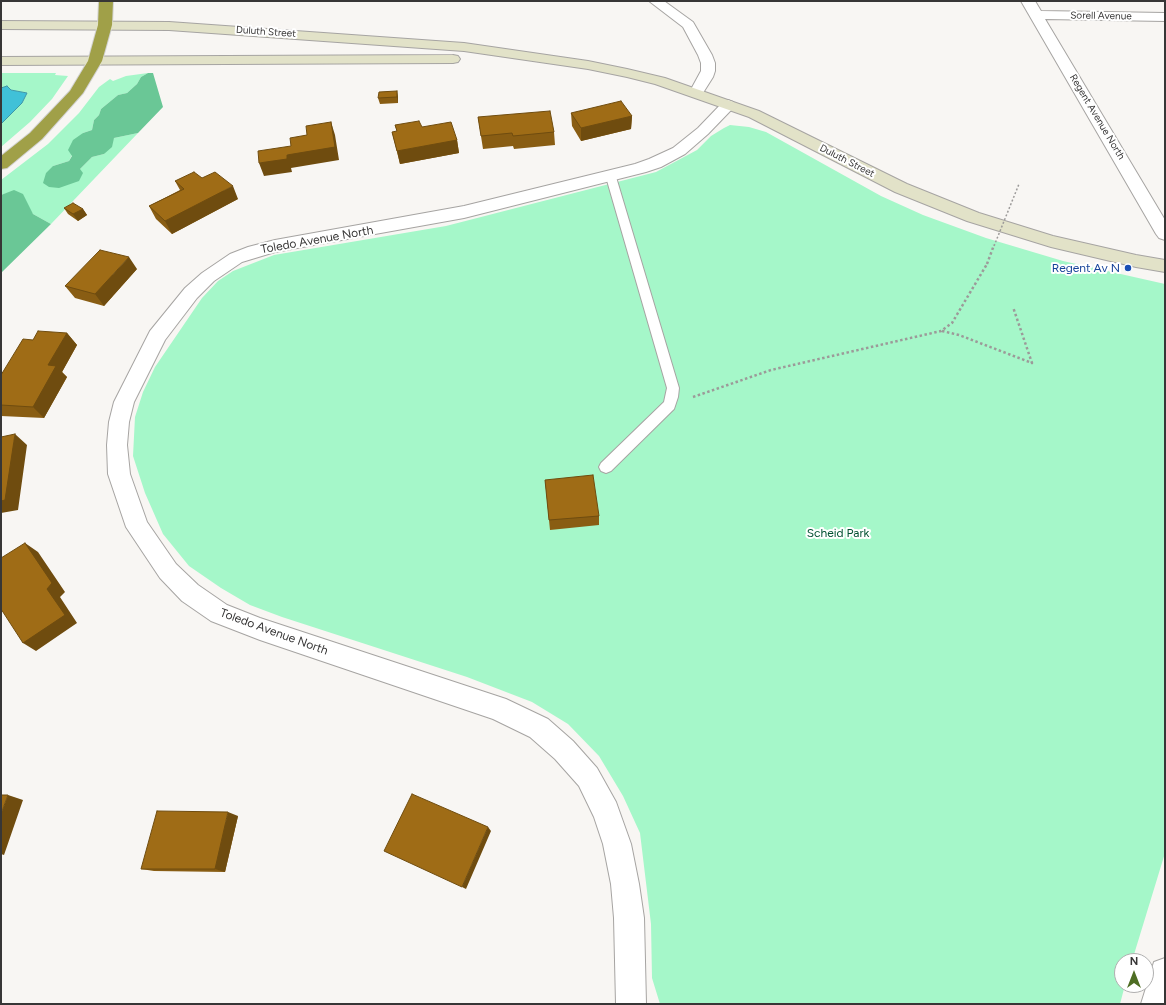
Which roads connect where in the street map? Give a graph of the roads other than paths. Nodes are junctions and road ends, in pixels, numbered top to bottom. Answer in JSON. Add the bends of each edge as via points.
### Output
{"nodes":[{"id":1,"x":106,"y":1,"type":"edge"},
{"id":2,"x":656,"y":1,"type":"edge"},
{"id":3,"x":1028,"y":1,"type":"edge"},
{"id":4,"x":1036,"y":15,"type":"junction"},
{"id":5,"x":1165,"y":17,"type":"edge"},
{"id":6,"x":1,"y":24,"type":"edge"},
{"id":7,"x":105,"y":25,"type":"junction"},
{"id":8,"x":530,"y":58,"type":"junction"},
{"id":9,"x":1,"y":61,"type":"edge"},
{"id":10,"x":95,"y":61,"type":"junction"},
{"id":11,"x":696,"y":93,"type":"junction"},
{"id":12,"x":728,"y":105,"type":"junction"},
{"id":13,"x":1,"y":164,"type":"edge"},
{"id":14,"x":611,"y":176,"type":"junction"},
{"id":15,"x":1165,"y":234,"type":"edge"},
{"id":16,"x":1165,"y":266,"type":"edge"},
{"id":17,"x":606,"y":467,"type":"dead end"},
{"id":18,"x":1165,"y":973,"type":"edge"},
{"id":19,"x":631,"y":1004,"type":"edge"},
{"id":20,"x":1156,"y":1004,"type":"edge"}],
"edges":[{"from":1,"to":7,"type":"highway"},
{"from":2,"to":11,"type":"street","via":[[688,25],[705,55],[708,71]]},
{"from":3,"to":4,"type":"street","name":"Regent Avenue North"},
{"from":4,"to":5,"type":"street","name":"Sorell Avenue"},
{"from":4,"to":15,"type":"street","name":"Regent Avenue North"},
{"from":6,"to":7,"type":"street","name":"Duluth Street"},
{"from":7,"to":8,"type":"street","name":"Duluth Street","via":[[169,26],[464,47]]},
{"from":7,"to":10,"type":"highway"},
{"from":8,"to":10,"type":"street","name":"Duluth Street"},
{"from":8,"to":11,"type":"street","name":"Duluth Street","via":[[627,73]]},
{"from":9,"to":10,"type":"street","name":"Duluth Street"},
{"from":10,"to":13,"type":"highway","via":[[76,93],[57,114],[36,136]]},
{"from":11,"to":12,"type":"street","name":"Duluth Street"},
{"from":12,"to":14,"type":"street","name":"Toledo Avenue North","via":[[679,151],[655,163]]},
{"from":12,"to":16,"type":"street","name":"Duluth Street","via":[[796,134],[901,188],[973,217],[1051,241]]},
{"from":14,"to":17,"type":"lane","via":[[670,378],[672,397],[669,405]]},
{"from":14,"to":19,"type":"street","name":"Toledo Avenue North","via":[[464,212],[275,246],[236,258],[208,277],[191,293],[157,336],[124,402],[117,444],[119,474],[137,527],[168,571],[190,593],[219,613],[497,708],[539,728],[564,750],[588,777],[606,812],[617,844],[629,918]]},
{"from":18,"to":20,"type":"street"}]}
